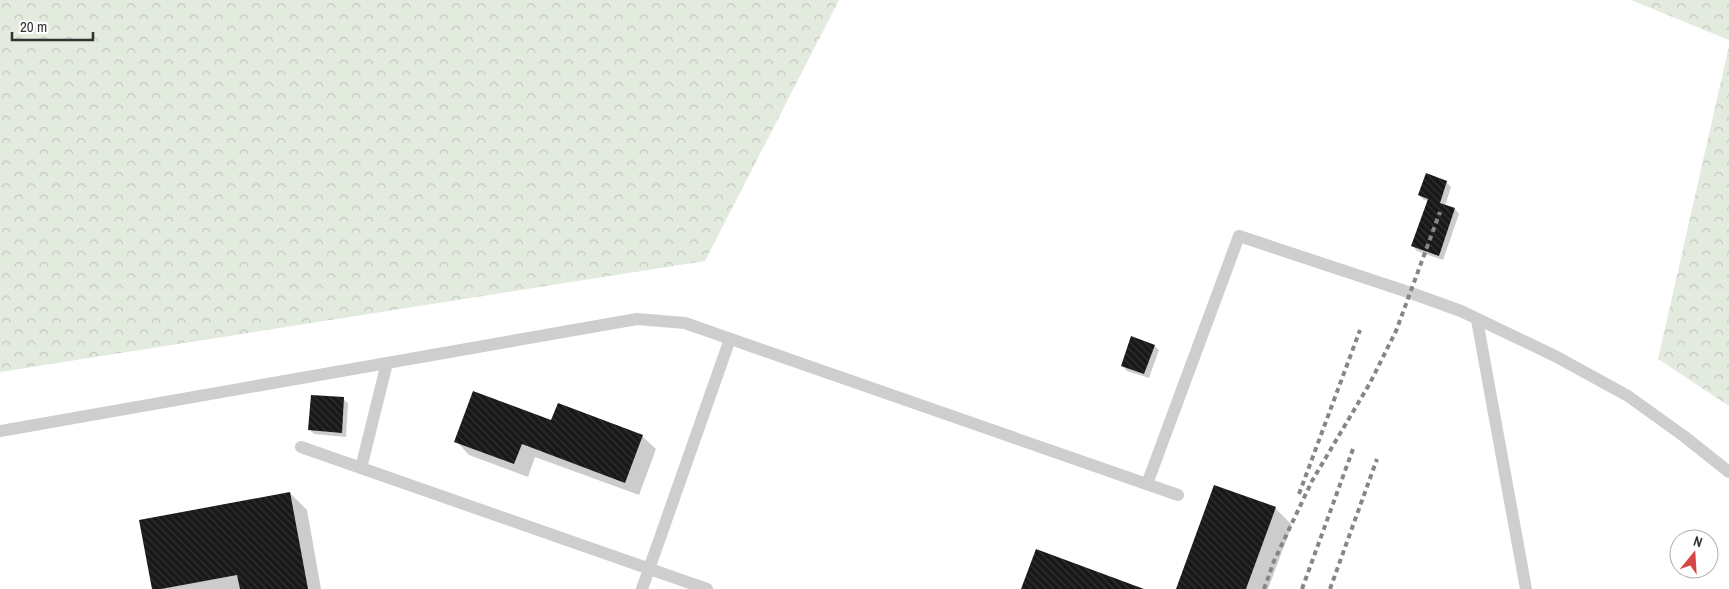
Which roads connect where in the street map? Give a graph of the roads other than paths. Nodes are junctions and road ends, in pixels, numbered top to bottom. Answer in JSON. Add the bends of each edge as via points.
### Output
{"nodes":[{"id":1,"x":1477,"y":320,"type":"junction"},
{"id":2,"x":730,"y":338,"type":"junction"},
{"id":3,"x":387,"y":363,"type":"junction"},
{"id":4,"x":0,"y":431,"type":"edge"},
{"id":5,"x":301,"y":447,"type":"dead end"},
{"id":6,"x":361,"y":468,"type":"junction"},
{"id":7,"x":1729,"y":472,"type":"edge"},
{"id":8,"x":1147,"y":484,"type":"junction"},
{"id":9,"x":1178,"y":495,"type":"dead end"},
{"id":10,"x":649,"y":568,"type":"junction"},
{"id":11,"x":642,"y":589,"type":"edge"},
{"id":12,"x":707,"y":589,"type":"edge"},
{"id":13,"x":1526,"y":589,"type":"edge"}],
"edges":[{"from":1,"to":7,"type":"lane","via":[[1556,356],[1628,396]]},
{"from":1,"to":8,"type":"lane","via":[[1411,293],[1239,236]]},
{"from":1,"to":13,"type":"lane"},
{"from":2,"to":3,"type":"lane","via":[[685,323],[637,319]]},
{"from":2,"to":8,"type":"lane"},
{"from":2,"to":10,"type":"lane"},
{"from":3,"to":4,"type":"lane"},
{"from":3,"to":6,"type":"lane"},
{"from":5,"to":6,"type":"lane"},
{"from":6,"to":10,"type":"lane"},
{"from":8,"to":9,"type":"lane"},
{"from":10,"to":11,"type":"lane"},
{"from":10,"to":12,"type":"lane"}]}
